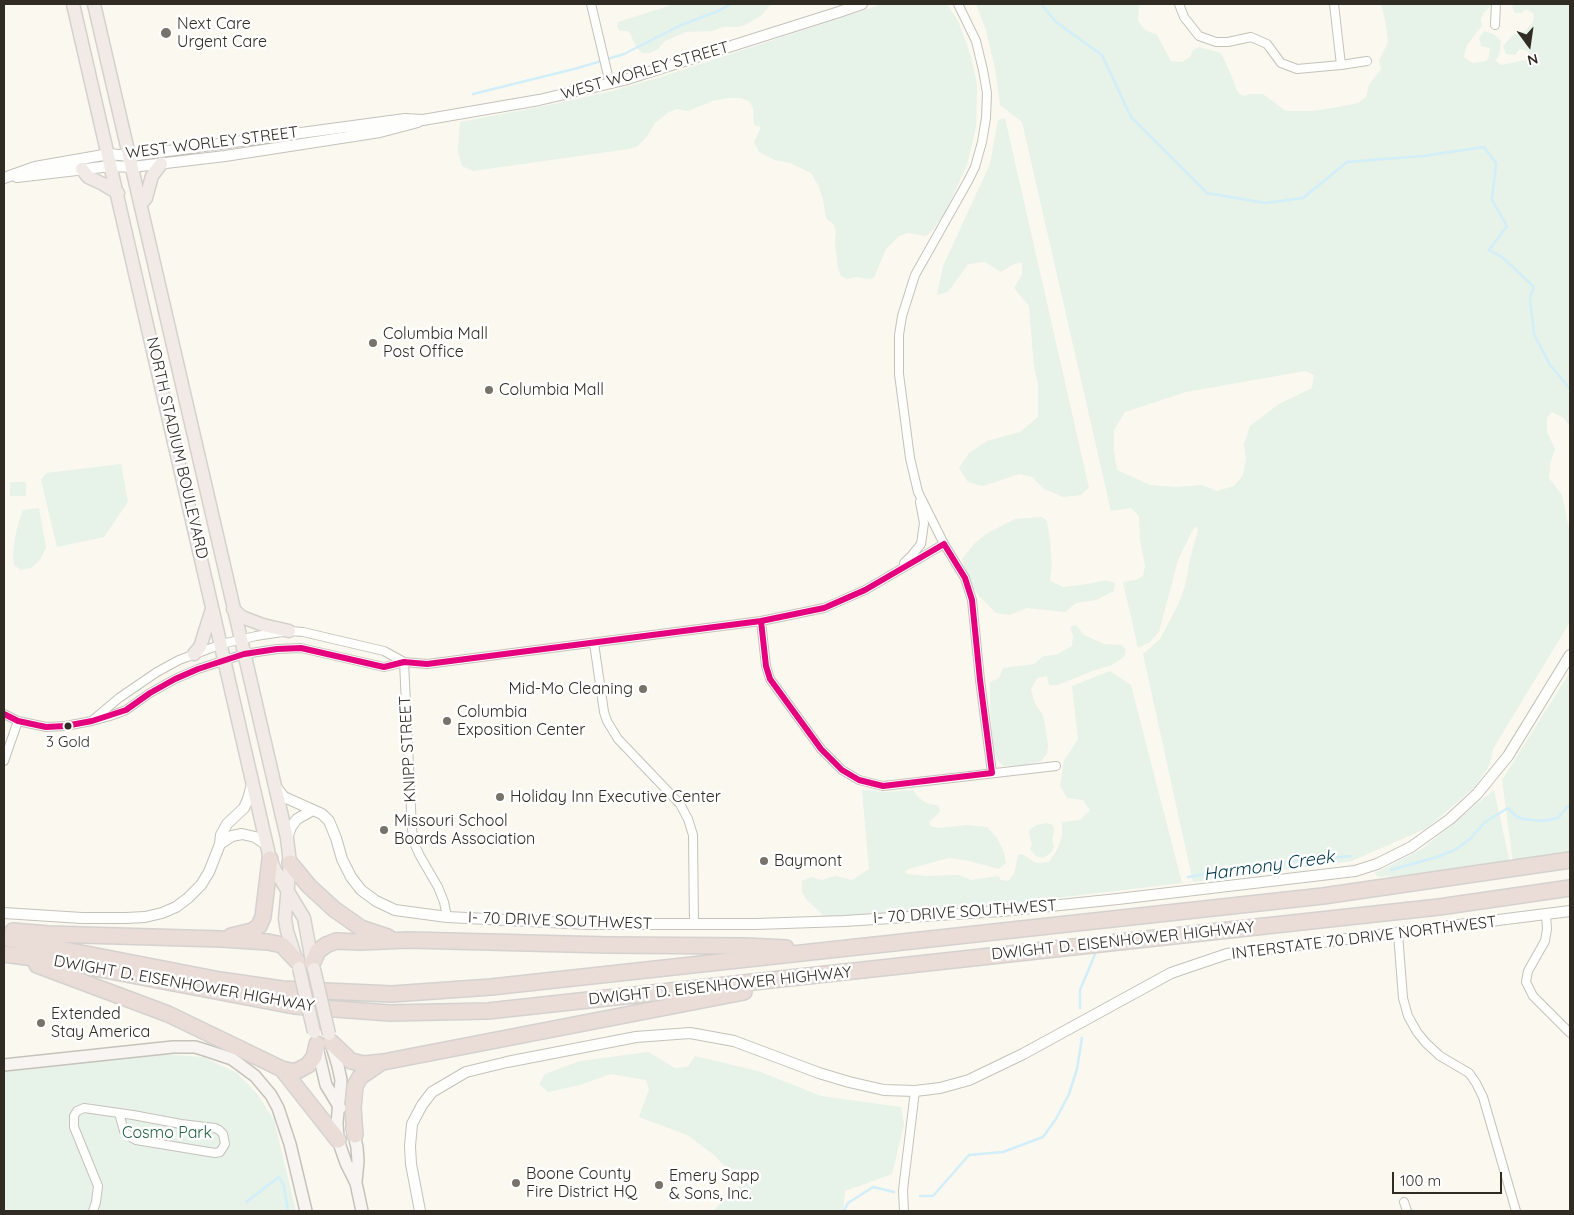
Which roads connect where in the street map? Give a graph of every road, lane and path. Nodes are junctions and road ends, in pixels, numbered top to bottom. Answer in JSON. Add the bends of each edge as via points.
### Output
{"nodes":[{"id":1,"x":73,"y":4,"type":"edge"},
{"id":2,"x":94,"y":4,"type":"edge"},
{"id":3,"x":591,"y":4,"type":"edge"},
{"id":4,"x":862,"y":4,"type":"edge"},
{"id":5,"x":958,"y":4,"type":"edge"},
{"id":6,"x":1179,"y":4,"type":"edge"},
{"id":7,"x":1334,"y":4,"type":"edge"},
{"id":8,"x":1496,"y":4,"type":"edge"},
{"id":9,"x":1495,"y":25,"type":"dead end"},
{"id":10,"x":1367,"y":61,"type":"dead end"},
{"id":11,"x":1341,"y":65,"type":"junction"},
{"id":12,"x":610,"y":84,"type":"junction"},
{"id":13,"x":423,"y":120,"type":"junction"},
{"id":14,"x":110,"y":160,"type":"junction"},
{"id":15,"x":131,"y":161,"type":"junction"},
{"id":16,"x":161,"y":164,"type":"junction"},
{"id":17,"x":82,"y":169,"type":"junction"},
{"id":18,"x":4,"y":179,"type":"edge"},
{"id":19,"x":118,"y":193,"type":"junction"},
{"id":20,"x":141,"y":204,"type":"junction"},
{"id":21,"x":918,"y":492,"type":"junction"},
{"id":22,"x":944,"y":544,"type":"junction"},
{"id":23,"x":894,"y":572,"type":"junction"},
{"id":24,"x":213,"y":606,"type":"junction"},
{"id":25,"x":234,"y":609,"type":"junction"},
{"id":26,"x":761,"y":621,"type":"junction"},
{"id":27,"x":290,"y":631,"type":"junction"},
{"id":28,"x":240,"y":639,"type":"junction"},
{"id":29,"x":594,"y":643,"type":"junction"},
{"id":30,"x":222,"y":644,"type":"junction"},
{"id":31,"x":194,"y":654,"type":"junction"},
{"id":32,"x":244,"y":654,"type":"junction"},
{"id":33,"x":1570,"y":655,"type":"edge"},
{"id":34,"x":225,"y":660,"type":"junction"},
{"id":35,"x":404,"y":662,"type":"junction"},
{"id":36,"x":4,"y":714,"type":"edge"},
{"id":37,"x":18,"y":720,"type":"junction"},
{"id":38,"x":92,"y":721,"type":"junction"},
{"id":39,"x":4,"y":761,"type":"edge"},
{"id":40,"x":1056,"y":766,"type":"dead end"},
{"id":41,"x":992,"y":773,"type":"junction"},
{"id":42,"x":253,"y":781,"type":"junction"},
{"id":43,"x":276,"y":787,"type":"junction"},
{"id":44,"x":313,"y":810,"type":"junction"},
{"id":45,"x":287,"y":838,"type":"junction"},
{"id":46,"x":220,"y":844,"type":"junction"},
{"id":47,"x":269,"y":852,"type":"junction"},
{"id":48,"x":1570,"y":860,"type":"edge"},
{"id":49,"x":290,"y":863,"type":"junction"},
{"id":50,"x":287,"y":888,"type":"junction"},
{"id":51,"x":1570,"y":888,"type":"edge"},
{"id":52,"x":1570,"y":911,"type":"edge"},
{"id":53,"x":4,"y":913,"type":"edge"},
{"id":54,"x":1546,"y":915,"type":"junction"},
{"id":55,"x":447,"y":917,"type":"junction"},
{"id":56,"x":694,"y":924,"type":"junction"},
{"id":57,"x":4,"y":930,"type":"edge"},
{"id":58,"x":1398,"y":934,"type":"junction"},
{"id":59,"x":4,"y":938,"type":"edge"},
{"id":60,"x":221,"y":939,"type":"junction"},
{"id":61,"x":409,"y":940,"type":"junction"},
{"id":62,"x":835,"y":950,"type":"junction"},
{"id":63,"x":7,"y":954,"type":"edge"},
{"id":64,"x":306,"y":965,"type":"junction"},
{"id":65,"x":805,"y":976,"type":"junction"},
{"id":66,"x":1570,"y":1033,"type":"edge"},
{"id":67,"x":322,"y":1038,"type":"junction"},
{"id":68,"x":382,"y":1062,"type":"junction"},
{"id":69,"x":4,"y":1065,"type":"edge"},
{"id":70,"x":282,"y":1069,"type":"junction"},
{"id":71,"x":915,"y":1091,"type":"junction"},
{"id":72,"x":339,"y":1107,"type":"junction"},
{"id":73,"x":119,"y":1114,"type":"junction"},
{"id":74,"x":355,"y":1136,"type":"junction"},
{"id":75,"x":338,"y":1140,"type":"junction"},
{"id":76,"x":356,"y":1183,"type":"junction"},
{"id":77,"x":1404,"y":1202,"type":"dead end"},
{"id":78,"x":93,"y":1211,"type":"edge"},
{"id":79,"x":306,"y":1211,"type":"edge"},
{"id":80,"x":362,"y":1211,"type":"edge"},
{"id":81,"x":420,"y":1211,"type":"edge"},
{"id":82,"x":904,"y":1211,"type":"edge"},
{"id":83,"x":1407,"y":1211,"type":"edge"},
{"id":84,"x":1516,"y":1211,"type":"edge"}],
"edges":[{"from":1,"to":14,"type":"main road","name":"NORTH STADIUM BOULEVARD"},
{"from":2,"to":15,"type":"main road","name":"NORTH STADIUM BOULEVARD"},
{"from":3,"to":12,"type":"street"},
{"from":4,"to":12,"type":"street","name":"WEST WORLEY STREET"},
{"from":5,"to":21,"type":"street","via":[[976,41],[981,60],[987,93],[986,118],[975,167],[915,275],[898,335],[899,374]]},
{"from":6,"to":11,"type":"street","via":[[1184,17],[1199,36],[1216,42],[1251,37],[1267,44],[1281,63],[1297,69]]},
{"from":7,"to":11,"type":"street"},
{"from":8,"to":9,"type":"street"},
{"from":10,"to":11,"type":"street"},
{"from":12,"to":13,"type":"street","name":"WEST WORLEY STREET"},
{"from":13,"to":15,"type":"street","name":"WEST WORLEY STREET","via":[[405,119]]},
{"from":13,"to":16,"type":"street","name":"WEST WORLEY STREET","via":[[380,132]]},
{"from":14,"to":15,"type":"street","name":"WEST WORLEY STREET"},
{"from":14,"to":17,"type":"street","name":"WEST WORLEY STREET"},
{"from":14,"to":18,"type":"street","name":"WEST WORLEY STREET","via":[[35,167]]},
{"from":14,"to":19,"type":"main road","name":"NORTH STADIUM BOULEVARD"},
{"from":15,"to":16,"type":"street","name":"WEST WORLEY STREET"},
{"from":15,"to":20,"type":"main road","name":"NORTH STADIUM BOULEVARD"},
{"from":16,"to":20,"type":"main road","via":[[152,176]]},
{"from":17,"to":18,"type":"street","name":"WEST WORLEY STREET"},
{"from":17,"to":19,"type":"main road","via":[[88,177]]},
{"from":19,"to":24,"type":"main road","name":"NORTH STADIUM BOULEVARD"},
{"from":20,"to":25,"type":"main road","name":"NORTH STADIUM BOULEVARD"},
{"from":21,"to":22,"type":"street"},
{"from":21,"to":23,"type":"street","via":[[924,523],[920,544]]},
{"from":22,"to":23,"type":"street"},
{"from":22,"to":41,"type":"street","via":[[965,578],[972,600]]},
{"from":23,"to":26,"type":"street","via":[[865,590],[824,608]]},
{"from":24,"to":30,"type":"main road","name":"NORTH STADIUM BOULEVARD"},
{"from":24,"to":31,"type":"main road","via":[[200,647]]},
{"from":25,"to":27,"type":"main road","via":[[242,617]]},
{"from":25,"to":28,"type":"main road","name":"NORTH STADIUM BOULEVARD"},
{"from":26,"to":29,"type":"street"},
{"from":26,"to":41,"type":"street","via":[[770,679],[821,749],[842,770],[859,780],[883,786]]},
{"from":27,"to":28,"type":"street"},
{"from":27,"to":35,"type":"street","via":[[384,650]]},
{"from":28,"to":30,"type":"street"},
{"from":28,"to":32,"type":"main road","name":"NORTH STADIUM BOULEVARD"},
{"from":29,"to":35,"type":"street","via":[[427,664]]},
{"from":29,"to":56,"type":"street","via":[[607,721],[618,738],[680,804],[688,819],[693,835]]},
{"from":30,"to":31,"type":"street"},
{"from":30,"to":34,"type":"main road","name":"NORTH STADIUM BOULEVARD"},
{"from":31,"to":38,"type":"street","via":[[158,672]]},
{"from":32,"to":34,"type":"street"},
{"from":32,"to":35,"type":"street","via":[[301,648],[384,667]]},
{"from":32,"to":43,"type":"main road","name":"NORTH STADIUM BOULEVARD"},
{"from":33,"to":56,"type":"street","name":"I- 70 DRIVE SOUTHWEST","via":[[1508,756],[1477,794],[1450,819],[1410,846],[1377,864],[1355,871],[1002,911],[844,921]]},
{"from":34,"to":38,"type":"street","via":[[175,679],[126,710]]},
{"from":34,"to":42,"type":"main road","name":"NORTH STADIUM BOULEVARD"},
{"from":35,"to":55,"type":"street","name":"KNIPP STREET","via":[[414,843],[438,887]]},
{"from":36,"to":37,"type":"street"},
{"from":37,"to":38,"type":"street","via":[[46,727]]},
{"from":37,"to":39,"type":"street"},
{"from":40,"to":41,"type":"street"},
{"from":42,"to":46,"type":"street","via":[[244,808],[227,824]]},
{"from":42,"to":47,"type":"main road","name":"NORTH STADIUM BOULEVARD"},
{"from":43,"to":44,"type":"street","name":"I- 70 DRIVE SOUTHWEST","via":[[284,797]]},
{"from":43,"to":45,"type":"main road","name":"NORTH STADIUM BOULEVARD"},
{"from":44,"to":45,"type":"street","via":[[297,819]]},
{"from":44,"to":55,"type":"street","name":"I- 70 DRIVE SOUTHWEST","via":[[329,821],[342,859],[361,890],[394,910]]},
{"from":45,"to":49,"type":"main road","name":"NORTH STADIUM BOULEVARD"},
{"from":46,"to":47,"type":"street","via":[[242,834],[255,837]]},
{"from":46,"to":53,"type":"street","via":[[201,885],[176,907],[162,913],[145,917],[82,918]]},
{"from":47,"to":50,"type":"main road","name":"NORTH STADIUM BOULEVARD"},
{"from":47,"to":60,"type":"highway","via":[[263,917],[259,926]]},
{"from":48,"to":62,"type":"highway","name":"DWIGHT D. EISENHOWER HIGHWAY","via":[[1322,896]]},
{"from":49,"to":50,"type":"main road","name":"NORTH STADIUM BOULEVARD"},
{"from":49,"to":61,"type":"highway","via":[[315,892],[361,928],[382,936]]},
{"from":50,"to":64,"type":"main road","name":"NORTH STADIUM BOULEVARD","via":[[304,918]]},
{"from":50,"to":64,"type":"main road","name":"NORTH STADIUM BOULEVARD","via":[[286,924]]},
{"from":51,"to":65,"type":"highway","name":"DWIGHT D. EISENHOWER HIGHWAY","via":[[1439,907]]},
{"from":52,"to":54,"type":"street","name":"INTERSTATE 70 DRIVE NORTHWEST"},
{"from":54,"to":58,"type":"street","name":"INTERSTATE 70 DRIVE NORTHWEST"},
{"from":54,"to":66,"type":"street","via":[[1546,941],[1528,971],[1526,982],[1534,996]]},
{"from":55,"to":56,"type":"street","name":"I- 70 DRIVE SOUTHWEST","via":[[589,924]]},
{"from":57,"to":60,"type":"highway"},
{"from":58,"to":71,"type":"street","name":"INTERSTATE 70 DRIVE NORTHWEST","via":[[1228,954],[1171,973],[969,1080]]},
{"from":58,"to":84,"type":"street","via":[[1403,998],[1408,1016],[1426,1043],[1469,1074],[1476,1083],[1483,1097]]},
{"from":59,"to":62,"type":"highway","name":"DWIGHT D. EISENHOWER HIGHWAY","via":[[282,989],[392,994],[491,988]]},
{"from":60,"to":64,"type":"highway","via":[[282,945]]},
{"from":61,"to":62,"type":"highway"},
{"from":61,"to":64,"type":"highway","via":[[336,941],[326,944]]},
{"from":63,"to":65,"type":"highway","name":"DWIGHT D. EISENHOWER HIGHWAY","via":[[294,1006],[390,1013],[488,1011]]},
{"from":63,"to":70,"type":"highway","via":[[168,1014]]},
{"from":64,"to":67,"type":"main road","name":"NORTH STADIUM BOULEVARD","bridge":true},
{"from":65,"to":68,"type":"highway","via":[[750,991]]},
{"from":67,"to":68,"type":"highway","via":[[350,1061],[364,1064]]},
{"from":67,"to":70,"type":"highway","via":[[305,1068],[297,1071]]},
{"from":67,"to":72,"type":"main road","name":"NORTH STADIUM BOULEVARD","via":[[326,1085]]},
{"from":67,"to":72,"type":"main road","name":"NORTH STADIUM BOULEVARD","via":[[340,1072]]},
{"from":68,"to":74,"type":"highway","via":[[360,1077],[355,1086]]},
{"from":69,"to":79,"type":"main road","via":[[173,1046],[195,1047],[224,1056],[255,1076],[278,1108]]},
{"from":70,"to":75,"type":"highway"},
{"from":71,"to":81,"type":"street","name":"INTERSTATE 70 DRIVE NORTHWEST","via":[[884,1090],[849,1082],[734,1041],[690,1033],[636,1037],[496,1064],[466,1072],[432,1092],[412,1124],[411,1164]]},
{"from":71,"to":82,"type":"street","via":[[903,1190]]},
{"from":72,"to":74,"type":"main road","name":"NORTH STADIUM BOULEVARD"},
{"from":72,"to":75,"type":"main road","name":"NORTH STADIUM BOULEVARD"},
{"from":73,"to":73,"type":"street","via":[[215,1128],[223,1134],[225,1144],[220,1152],[215,1153],[136,1140],[124,1131]]},
{"from":73,"to":78,"type":"street","via":[[84,1108],[74,1116],[74,1127],[98,1186]]},
{"from":74,"to":76,"type":"main road","name":"NORTH STADIUM BOULEVARD"},
{"from":75,"to":76,"type":"main road","name":"NORTH STADIUM BOULEVARD"},
{"from":76,"to":80,"type":"main road","name":"NORTH STADIUM BOULEVARD"},
{"from":77,"to":83,"type":"street"}]}
